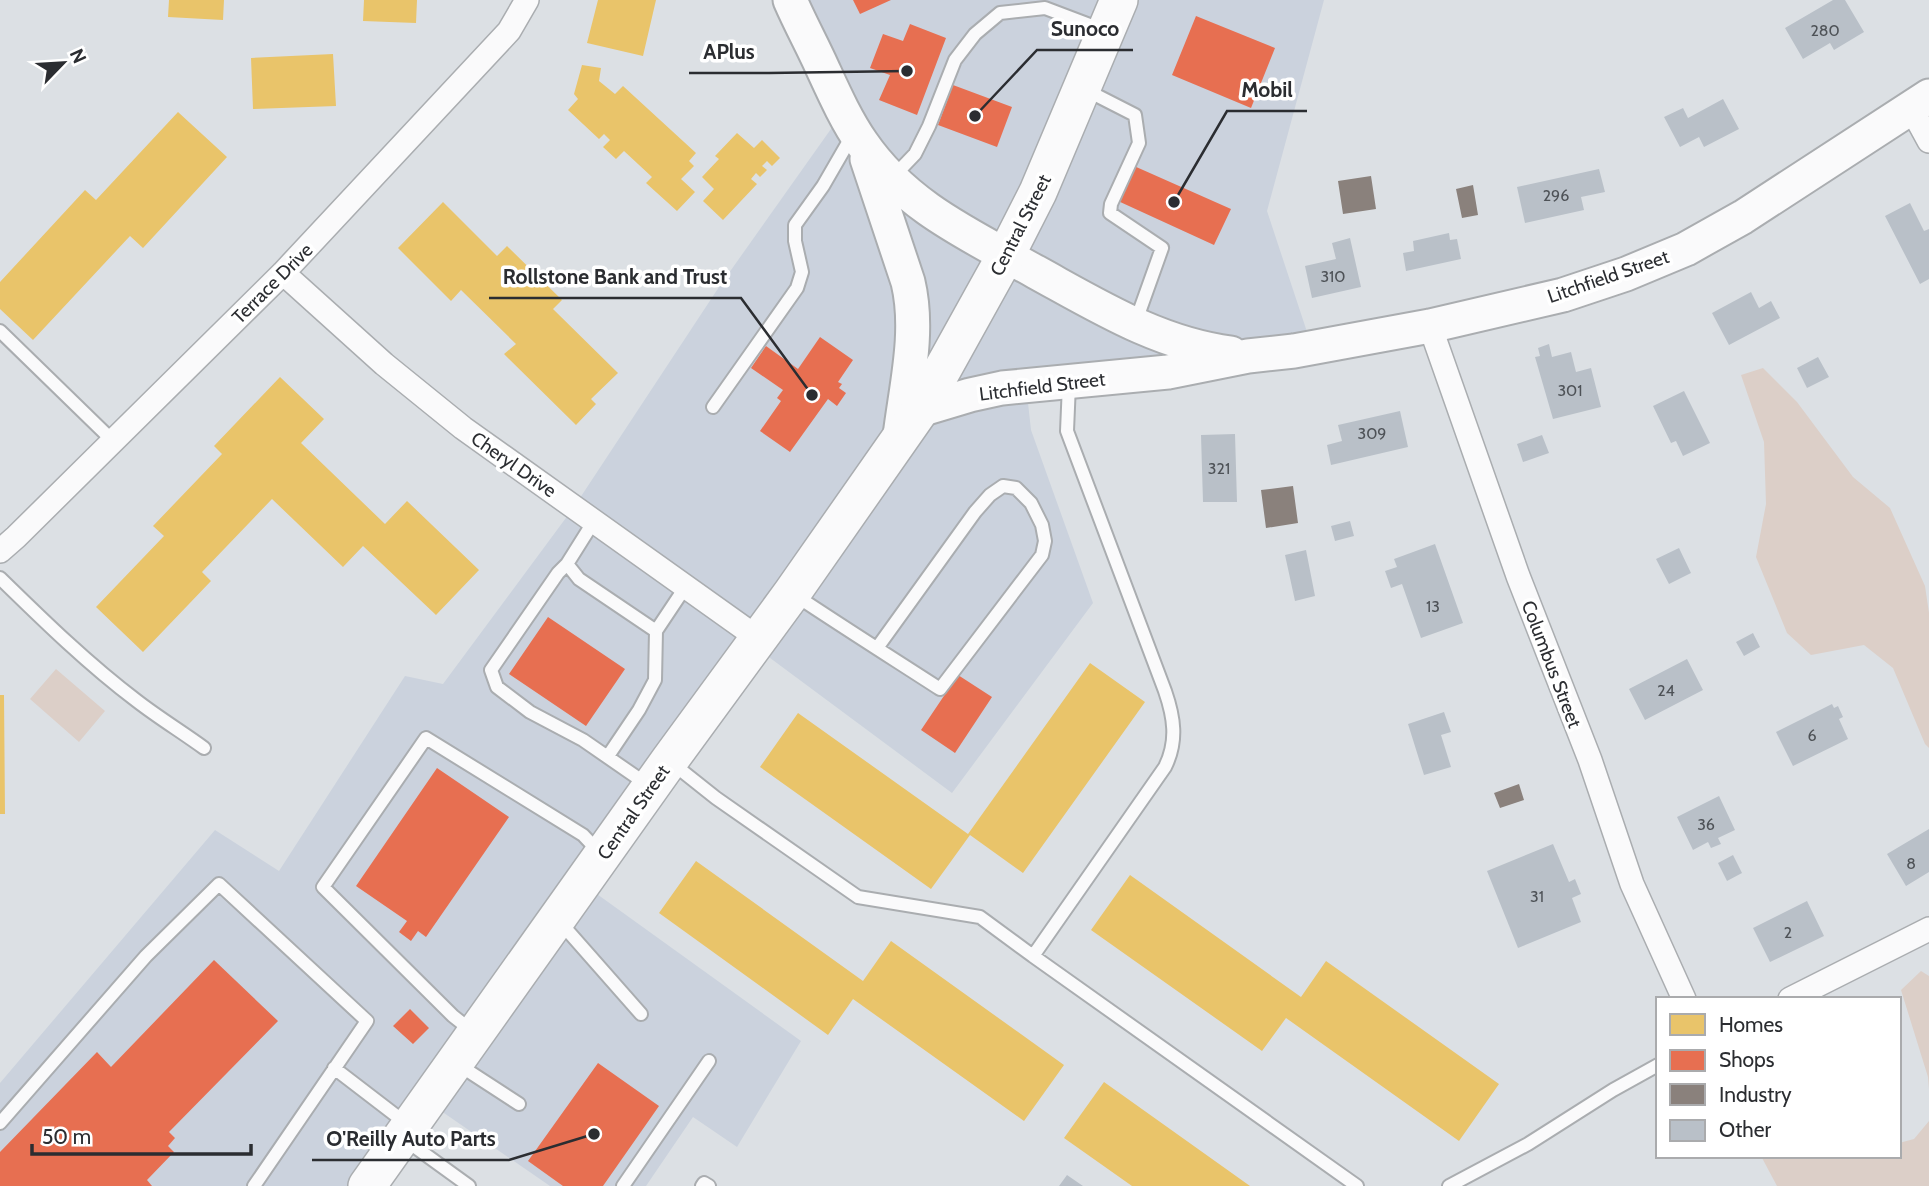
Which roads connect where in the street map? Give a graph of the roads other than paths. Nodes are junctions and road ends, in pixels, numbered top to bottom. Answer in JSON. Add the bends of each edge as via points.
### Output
{"nodes":[{"id":1,"x":527,"y":0,"type":"edge"},
{"id":2,"x":790,"y":0,"type":"edge"},
{"id":3,"x":1113,"y":16,"type":"edge"},
{"id":4,"x":1083,"y":88,"type":"junction"},
{"id":5,"x":1920,"y":102,"type":"edge"},
{"id":6,"x":858,"y":137,"type":"junction"},
{"id":7,"x":1929,"y":141,"type":"edge"},
{"id":8,"x":892,"y":178,"type":"junction"},
{"id":9,"x":1006,"y":255,"type":"junction"},
{"id":10,"x":283,"y":273,"type":"junction"},
{"id":11,"x":1135,"y":324,"type":"junction"},
{"id":12,"x":1430,"y":326,"type":"junction"},
{"id":13,"x":0,"y":331,"type":"edge"},
{"id":14,"x":1248,"y":356,"type":"junction"},
{"id":15,"x":1069,"y":381,"type":"junction"},
{"id":16,"x":713,"y":407,"type":"dead end"},
{"id":17,"x":910,"y":425,"type":"junction"},
{"id":18,"x":112,"y":440,"type":"junction"},
{"id":19,"x":594,"y":521,"type":"junction"},
{"id":20,"x":0,"y":551,"type":"edge"},
{"id":21,"x":567,"y":564,"type":"junction"},
{"id":22,"x":0,"y":578,"type":"edge"},
{"id":23,"x":686,"y":586,"type":"junction"},
{"id":24,"x":792,"y":593,"type":"junction"},
{"id":25,"x":656,"y":631,"type":"junction"},
{"id":26,"x":759,"y":639,"type":"junction"},
{"id":27,"x":877,"y":648,"type":"junction"},
{"id":28,"x":204,"y":748,"type":"dead end"},
{"id":29,"x":607,"y":756,"type":"junction"},
{"id":30,"x":660,"y":774,"type":"junction"},
{"id":31,"x":602,"y":855,"type":"junction"},
{"id":32,"x":557,"y":919,"type":"junction"},
{"id":33,"x":1929,"y":929,"type":"edge"},
{"id":34,"x":1033,"y":956,"type":"junction"},
{"id":35,"x":1683,"y":997,"type":"edge"},
{"id":36,"x":1794,"y":997,"type":"edge"},
{"id":37,"x":641,"y":1014,"type":"dead end"},
{"id":38,"x":466,"y":1048,"type":"junction"},
{"id":39,"x":709,"y":1061,"type":"dead end"},
{"id":40,"x":1656,"y":1066,"type":"edge"},
{"id":41,"x":334,"y":1068,"type":"junction"},
{"id":42,"x":519,"y":1104,"type":"dead end"},
{"id":43,"x":0,"y":1123,"type":"edge"},
{"id":44,"x":406,"y":1132,"type":"junction"},
{"id":45,"x":254,"y":1186,"type":"edge"},
{"id":46,"x":367,"y":1186,"type":"edge"},
{"id":47,"x":469,"y":1186,"type":"edge"},
{"id":48,"x":623,"y":1186,"type":"edge"},
{"id":49,"x":702,"y":1186,"type":"edge"},
{"id":50,"x":709,"y":1186,"type":"edge"},
{"id":51,"x":1357,"y":1186,"type":"edge"},
{"id":52,"x":1450,"y":1186,"type":"edge"}],
"edges":[{"from":1,"to":10,"type":"street","name":"Terrace Drive","via":[[509,31]]},
{"from":2,"to":6,"type":"main road","name":"Litchfield Street"},
{"from":3,"to":4,"type":"main road","name":"Central Street"},
{"from":3,"to":8,"type":"lane","via":[[1045,8],[1000,13],[975,34],[955,60],[915,154]]},
{"from":4,"to":9,"type":"main road","name":"Central Street"},
{"from":4,"to":11,"type":"lane","via":[[1135,115],[1139,143],[1110,213],[1162,248]]},
{"from":5,"to":7,"type":"street"},
{"from":5,"to":12,"type":"main road","name":"Litchfield Street","via":[[1686,249],[1563,295]]},
{"from":6,"to":8,"type":"main road","name":"Litchfield Street"},
{"from":6,"to":16,"type":"lane","via":[[796,225],[802,272],[797,288]]},
{"from":6,"to":17,"type":"main road","name":"Central Street","via":[[912,298]]},
{"from":8,"to":9,"type":"main road","name":"Litchfield Street","via":[[947,223]]},
{"from":9,"to":11,"type":"main road","name":"Litchfield Street"},
{"from":9,"to":17,"type":"main road","name":"Central Street"},
{"from":10,"to":18,"type":"street","name":"Terrace Drive"},
{"from":10,"to":19,"type":"street","name":"Cheryl Drive","via":[[437,408]]},
{"from":11,"to":14,"type":"main road","name":"Litchfield Street","via":[[1194,347]]},
{"from":12,"to":14,"type":"main road","name":"Litchfield Street"},
{"from":12,"to":35,"type":"street","name":"Columbus Street","via":[[1633,884]]},
{"from":13,"to":18,"type":"lane"},
{"from":14,"to":15,"type":"main road","name":"Litchfield Street","via":[[1168,372]]},
{"from":15,"to":17,"type":"main road","name":"Litchfield Street","via":[[970,395]]},
{"from":15,"to":34,"type":"lane","via":[[1067,431],[1165,691],[1175,732],[1165,767]]},
{"from":17,"to":24,"type":"main road","name":"Central Street"},
{"from":18,"to":20,"type":"street","name":"Terrace Drive"},
{"from":19,"to":21,"type":"lane"},
{"from":19,"to":23,"type":"street","name":"Cheryl Drive"},
{"from":21,"to":25,"type":"lane","via":[[579,579]]},
{"from":21,"to":29,"type":"lane","via":[[491,670],[497,687],[519,704]]},
{"from":22,"to":28,"type":"lane","via":[[85,658]]},
{"from":23,"to":25,"type":"lane"},
{"from":23,"to":26,"type":"street","name":"Cheryl Drive"},
{"from":24,"to":26,"type":"main road","name":"Central Street"},
{"from":24,"to":27,"type":"lane"},
{"from":25,"to":29,"type":"lane","via":[[655,680]]},
{"from":26,"to":30,"type":"main road","name":"Central Street"},
{"from":27,"to":27,"type":"lane","via":[[940,689],[1042,555],[1042,525],[1031,503],[1016,488],[1003,486],[975,512]]},
{"from":29,"to":30,"type":"lane"},
{"from":30,"to":31,"type":"main road","name":"Central Street"},
{"from":30,"to":34,"type":"lane","via":[[716,798],[858,897],[980,917]]},
{"from":31,"to":32,"type":"main road","name":"Central Street"},
{"from":31,"to":38,"type":"lane","via":[[583,835],[426,738],[323,887],[453,1016]]},
{"from":32,"to":37,"type":"lane"},
{"from":32,"to":38,"type":"main road","name":"Central Street"},
{"from":33,"to":36,"type":"street"},
{"from":34,"to":51,"type":"lane"},
{"from":38,"to":42,"type":"lane"},
{"from":38,"to":44,"type":"main road","name":"Central Street"},
{"from":39,"to":48,"type":"lane"},
{"from":40,"to":52,"type":"lane"},
{"from":41,"to":43,"type":"lane","via":[[367,1021],[219,884],[146,956]]},
{"from":41,"to":44,"type":"lane"},
{"from":41,"to":45,"type":"lane"},
{"from":44,"to":46,"type":"main road","name":"Central Street"},
{"from":44,"to":47,"type":"lane"},
{"from":49,"to":50,"type":"lane"}]}
